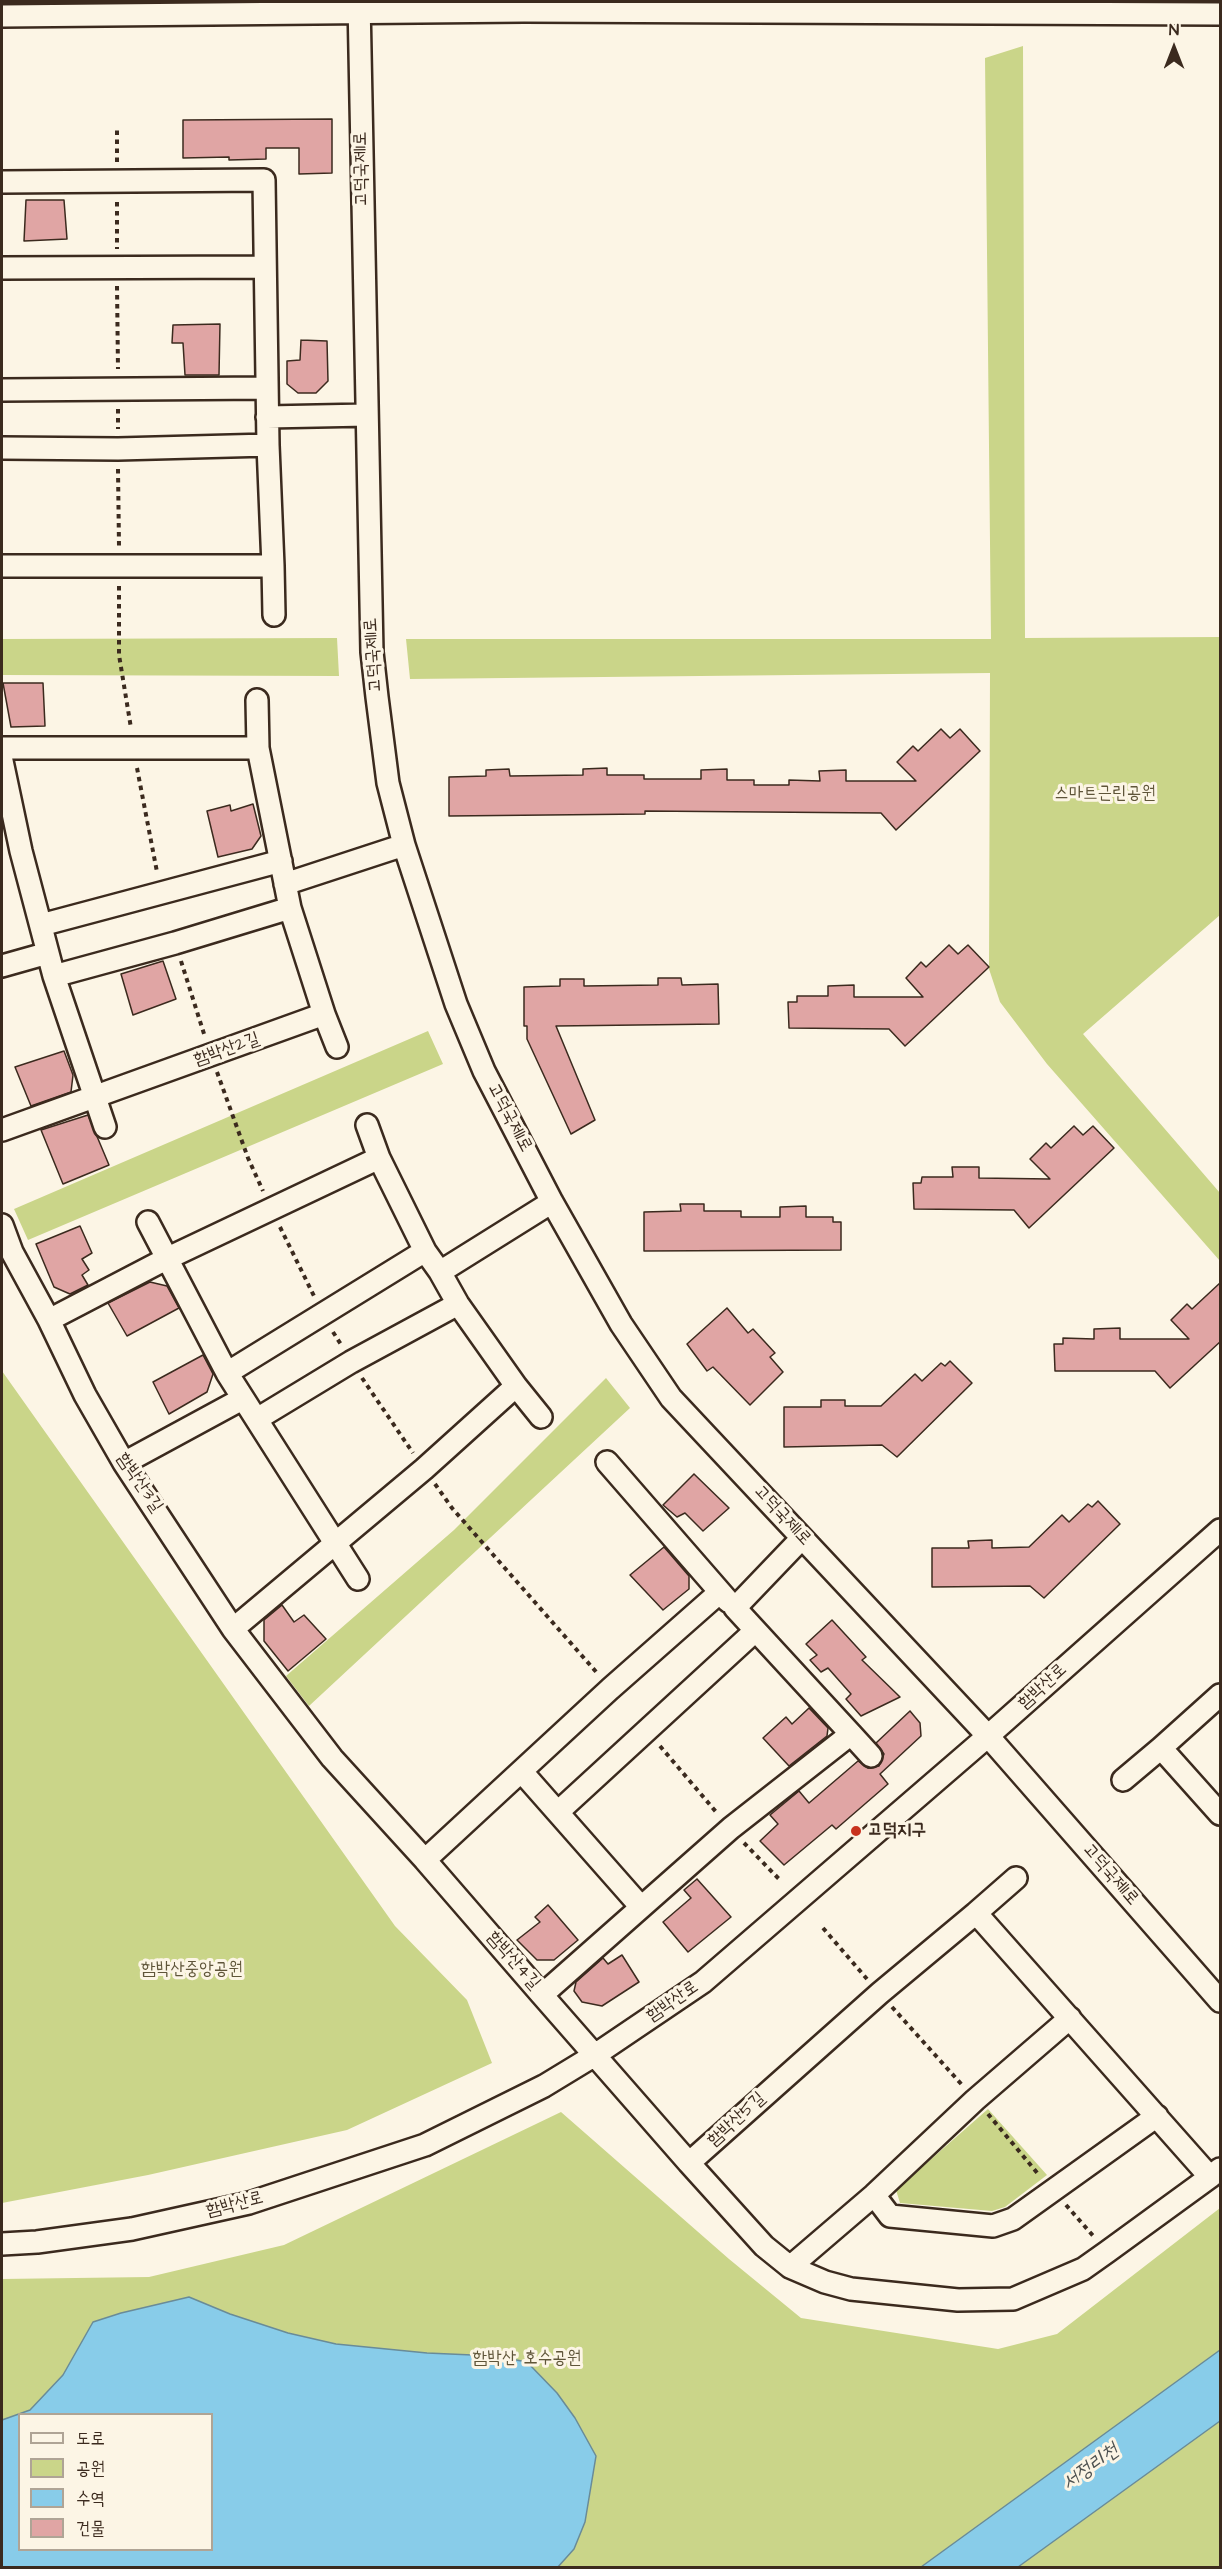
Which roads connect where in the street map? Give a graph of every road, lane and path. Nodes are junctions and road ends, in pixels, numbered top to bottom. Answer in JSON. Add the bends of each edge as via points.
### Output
{"nodes":[{"id":1,"x":628,"y":2,"type":"edge"},
{"id":2,"x":531,"y":6,"type":"edge"},
{"id":3,"x":359,"y":8,"type":"edge"},
{"id":4,"x":1190,"y":8,"type":"edge"},
{"id":5,"x":646,"y":14,"type":"junction"},
{"id":6,"x":1221,"y":14,"type":"edge"},
{"id":7,"x":2,"y":16,"type":"edge"},
{"id":8,"x":2,"y":182,"type":"edge"},
{"id":9,"x":265,"y":267,"type":"junction"},
{"id":10,"x":2,"y":268,"type":"edge"},
{"id":11,"x":267,"y":388,"type":"junction"},
{"id":12,"x":2,"y":390,"type":"edge"},
{"id":13,"x":367,"y":415,"type":"junction"},
{"id":14,"x":267,"y":417,"type":"junction"},
{"id":15,"x":268,"y":445,"type":"junction"},
{"id":16,"x":2,"y":448,"type":"edge"},
{"id":17,"x":2,"y":566,"type":"edge"},
{"id":18,"x":273,"y":566,"type":"junction"},
{"id":19,"x":274,"y":615,"type":"dead end"},
{"id":20,"x":257,"y":700,"type":"dead end"},
{"id":21,"x":2,"y":748,"type":"edge"},
{"id":22,"x":258,"y":748,"type":"junction"},
{"id":23,"x":2,"y":761,"type":"edge"},
{"id":24,"x":404,"y":845,"type":"junction"},
{"id":25,"x":281,"y":861,"type":"junction"},
{"id":26,"x":285,"y":884,"type":"junction"},
{"id":27,"x":290,"y":908,"type":"junction"},
{"id":28,"x":41,"y":925,"type":"junction"},
{"id":29,"x":48,"y":953,"type":"junction"},
{"id":30,"x":2,"y":966,"type":"edge"},
{"id":31,"x":54,"y":976,"type":"junction"},
{"id":32,"x":324,"y":1014,"type":"junction"},
{"id":33,"x":337,"y":1047,"type":"dead end"},
{"id":34,"x":94,"y":1096,"type":"junction"},
{"id":35,"x":367,"y":1125,"type":"dead end"},
{"id":36,"x":105,"y":1127,"type":"dead end"},
{"id":37,"x":2,"y":1130,"type":"edge"},
{"id":38,"x":379,"y":1158,"type":"junction"},
{"id":39,"x":552,"y":1202,"type":"junction"},
{"id":40,"x":148,"y":1222,"type":"dead end"},
{"id":41,"x":2,"y":1225,"type":"edge"},
{"id":42,"x":425,"y":1251,"type":"junction"},
{"id":43,"x":166,"y":1259,"type":"junction"},
{"id":44,"x":440,"y":1272,"type":"junction"},
{"id":45,"x":458,"y":1304,"type":"junction"},
{"id":46,"x":49,"y":1320,"type":"junction"},
{"id":47,"x":227,"y":1373,"type":"junction"},
{"id":48,"x":516,"y":1386,"type":"junction"},
{"id":49,"x":242,"y":1399,"type":"junction"},
{"id":50,"x":541,"y":1417,"type":"dead end"},
{"id":51,"x":257,"y":1419,"type":"junction"},
{"id":52,"x":607,"y":1462,"type":"dead end"},
{"id":53,"x":124,"y":1463,"type":"junction"},
{"id":54,"x":452,"y":1508,"type":"dead end"},
{"id":55,"x":1221,"y":1530,"type":"edge"},
{"id":56,"x":802,"y":1538,"type":"junction"},
{"id":57,"x":336,"y":1544,"type":"junction"},
{"id":58,"x":358,"y":1579,"type":"dead end"},
{"id":59,"x":720,"y":1592,"type":"junction"},
{"id":60,"x":735,"y":1608,"type":"junction"},
{"id":61,"x":233,"y":1629,"type":"junction"},
{"id":62,"x":755,"y":1631,"type":"junction"},
{"id":63,"x":610,"y":1689,"type":"junction"},
{"id":64,"x":1221,"y":1695,"type":"edge"},
{"id":65,"x":646,"y":1730,"type":"junction"},
{"id":66,"x":851,"y":1734,"type":"junction"},
{"id":67,"x":988,"y":1736,"type":"junction"},
{"id":68,"x":1161,"y":1748,"type":"junction"},
{"id":69,"x":871,"y":1756,"type":"dead end"},
{"id":70,"x":522,"y":1772,"type":"junction"},
{"id":71,"x":1123,"y":1780,"type":"dead end"},
{"id":72,"x":558,"y":1812,"type":"junction"},
{"id":73,"x":1221,"y":1814,"type":"edge"},
{"id":74,"x":731,"y":1828,"type":"junction"},
{"id":75,"x":425,"y":1860,"type":"junction"},
{"id":76,"x":1016,"y":1878,"type":"dead end"},
{"id":77,"x":779,"y":1880,"type":"dead end"},
{"id":78,"x":641,"y":1907,"type":"junction"},
{"id":79,"x":976,"y":1913,"type":"junction"},
{"id":80,"x":823,"y":1928,"type":"dead end"},
{"id":81,"x":880,"y":1993,"type":"junction"},
{"id":82,"x":542,"y":1995,"type":"junction"},
{"id":83,"x":1221,"y":2001,"type":"edge"},
{"id":84,"x":1070,"y":2018,"type":"junction"},
{"id":85,"x":595,"y":2055,"type":"junction"},
{"id":86,"x":975,"y":2100,"type":"junction"},
{"id":87,"x":1157,"y":2116,"type":"junction"},
{"id":88,"x":689,"y":2163,"type":"junction"},
{"id":89,"x":1215,"y":2173,"type":"edge"},
{"id":90,"x":874,"y":2195,"type":"junction"},
{"id":91,"x":2,"y":2244,"type":"edge"},
{"id":92,"x":790,"y":2267,"type":"junction"}],
"edges":[{"from":1,"to":5,"type":"street"},
{"from":2,"to":3,"type":"street"},
{"from":2,"to":5,"type":"street"},
{"from":3,"to":7,"type":"street"},
{"from":3,"to":13,"type":"street","name":"고덕국제1로"},
{"from":4,"to":5,"type":"street"},
{"from":4,"to":6,"type":"street"},
{"from":8,"to":9,"type":"street","via":[[264,180]]},
{"from":9,"to":10,"type":"street"},
{"from":9,"to":11,"type":"street"},
{"from":11,"to":12,"type":"street"},
{"from":11,"to":14,"type":"street"},
{"from":13,"to":14,"type":"street"},
{"from":13,"to":24,"type":"street","name":"고덕국제1로","via":[[372,652],[388,783]]},
{"from":14,"to":15,"type":"street"},
{"from":15,"to":16,"type":"street"},
{"from":15,"to":18,"type":"street"},
{"from":17,"to":18,"type":"street"},
{"from":18,"to":19,"type":"street"},
{"from":20,"to":22,"type":"street"},
{"from":21,"to":22,"type":"street"},
{"from":22,"to":25,"type":"street"},
{"from":23,"to":28,"type":"street"},
{"from":24,"to":26,"type":"street"},
{"from":24,"to":39,"type":"street","name":"고덕국제1로","via":[[456,1004],[484,1071]]},
{"from":25,"to":26,"type":"street"},
{"from":25,"to":28,"type":"street"},
{"from":26,"to":27,"type":"street"},
{"from":27,"to":31,"type":"street"},
{"from":27,"to":32,"type":"street"},
{"from":28,"to":29,"type":"street"},
{"from":29,"to":30,"type":"street"},
{"from":29,"to":31,"type":"street"},
{"from":31,"to":34,"type":"street"},
{"from":32,"to":33,"type":"street"},
{"from":32,"to":34,"type":"street","name":"함박산2길"},
{"from":34,"to":36,"type":"street"},
{"from":34,"to":37,"type":"street","name":"함박산2길"},
{"from":35,"to":38,"type":"street"},
{"from":38,"to":42,"type":"street"},
{"from":38,"to":43,"type":"street"},
{"from":39,"to":44,"type":"street"},
{"from":39,"to":56,"type":"street","name":"고덕국제1로","via":[[621,1324],[671,1398]]},
{"from":40,"to":43,"type":"street"},
{"from":41,"to":46,"type":"street","name":"함박산3길","via":[[12,1252]]},
{"from":42,"to":44,"type":"street"},
{"from":42,"to":47,"type":"street"},
{"from":43,"to":46,"type":"street"},
{"from":43,"to":47,"type":"street"},
{"from":44,"to":45,"type":"street"},
{"from":45,"to":48,"type":"street"},
{"from":45,"to":51,"type":"street"},
{"from":46,"to":53,"type":"street","name":"함박산3길"},
{"from":47,"to":49,"type":"street"},
{"from":48,"to":50,"type":"street"},
{"from":48,"to":57,"type":"street"},
{"from":49,"to":51,"type":"street"},
{"from":49,"to":53,"type":"street"},
{"from":51,"to":57,"type":"street"},
{"from":52,"to":59,"type":"street"},
{"from":53,"to":61,"type":"street","name":"함박산3길"},
{"from":54,"to":63,"type":"path"},
{"from":55,"to":67,"type":"street","name":"함박산로"},
{"from":56,"to":60,"type":"street"},
{"from":56,"to":67,"type":"street","name":"고덕국제1로"},
{"from":57,"to":58,"type":"street"},
{"from":57,"to":61,"type":"street"},
{"from":59,"to":60,"type":"street"},
{"from":59,"to":63,"type":"street"},
{"from":60,"to":62,"type":"street"},
{"from":61,"to":75,"type":"street","name":"함박산3길","via":[[332,1758]]},
{"from":62,"to":65,"type":"street"},
{"from":62,"to":66,"type":"street"},
{"from":63,"to":70,"type":"street"},
{"from":64,"to":68,"type":"street"},
{"from":65,"to":72,"type":"street"},
{"from":65,"to":74,"type":"path"},
{"from":66,"to":69,"type":"street"},
{"from":66,"to":74,"type":"street","name":"함박산4길"},
{"from":67,"to":83,"type":"street","name":"고덕국제1로"},
{"from":67,"to":85,"type":"street","name":"함박산로","via":[[703,1982]]},
{"from":68,"to":71,"type":"street"},
{"from":68,"to":73,"type":"street"},
{"from":70,"to":72,"type":"street"},
{"from":70,"to":75,"type":"street"},
{"from":72,"to":78,"type":"street"},
{"from":74,"to":77,"type":"path"},
{"from":74,"to":78,"type":"street","name":"함박산4길"},
{"from":75,"to":82,"type":"street","name":"함박산4길"},
{"from":76,"to":79,"type":"street","name":"함박산5길"},
{"from":78,"to":82,"type":"street","name":"함박산4길"},
{"from":79,"to":81,"type":"street","name":"함박산5길"},
{"from":79,"to":84,"type":"street"},
{"from":80,"to":81,"type":"path"},
{"from":81,"to":86,"type":"path"},
{"from":81,"to":88,"type":"street","name":"함박산5길"},
{"from":82,"to":85,"type":"street"},
{"from":84,"to":86,"type":"street"},
{"from":84,"to":87,"type":"street"},
{"from":85,"to":88,"type":"street"},
{"from":85,"to":91,"type":"street","name":"함박산로","via":[[544,2086],[426,2145],[316,2182],[249,2203],[132,2229]]},
{"from":86,"to":90,"type":"street"},
{"from":87,"to":89,"type":"street"},
{"from":87,"to":90,"type":"street","via":[[1013,2219],[993,2226],[890,2216]]},
{"from":88,"to":92,"type":"street","via":[[764,2246]]},
{"from":89,"to":92,"type":"street","via":[[1083,2269],[1013,2299],[958,2300],[851,2289]]},
{"from":90,"to":92,"type":"street"}]}
